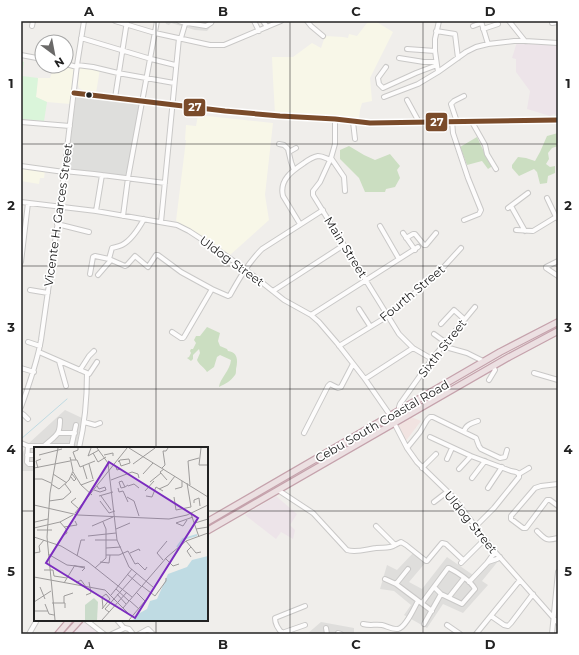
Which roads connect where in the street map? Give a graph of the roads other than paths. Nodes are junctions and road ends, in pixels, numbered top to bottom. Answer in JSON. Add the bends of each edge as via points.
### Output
{"nodes":[{"id":1,"x":84,"y":21,"type":"edge"},
{"id":2,"x":115,"y":21,"type":"edge"},
{"id":3,"x":157,"y":21,"type":"edge"},
{"id":4,"x":179,"y":21,"type":"edge"},
{"id":5,"x":212,"y":21,"type":"edge"},
{"id":6,"x":254,"y":21,"type":"edge"},
{"id":7,"x":264,"y":21,"type":"edge"},
{"id":8,"x":281,"y":21,"type":"edge"},
{"id":9,"x":307,"y":21,"type":"edge"},
{"id":10,"x":439,"y":21,"type":"edge"},
{"id":11,"x":509,"y":21,"type":"edge"},
{"id":12,"x":127,"y":22,"type":"edge"},
{"id":13,"x":186,"y":22,"type":"edge"},
{"id":14,"x":197,"y":22,"type":"edge"},
{"id":15,"x":481,"y":22,"type":"edge"},
{"id":16,"x":558,"y":22,"type":"edge"},
{"id":17,"x":552,"y":23,"type":"dead end"},
{"id":18,"x":498,"y":24,"type":"dead end"},
{"id":19,"x":473,"y":26,"type":"dead end"},
{"id":20,"x":266,"y":27,"type":"junction"},
{"id":21,"x":483,"y":29,"type":"junction"},
{"id":22,"x":259,"y":31,"type":"junction"},
{"id":23,"x":436,"y":31,"type":"junction"},
{"id":24,"x":155,"y":33,"type":"junction"},
{"id":25,"x":323,"y":36,"type":"dead end"},
{"id":26,"x":81,"y":38,"type":"junction"},
{"id":27,"x":180,"y":38,"type":"junction"},
{"id":28,"x":525,"y":41,"type":"junction"},
{"id":29,"x":558,"y":43,"type":"edge"},
{"id":30,"x":488,"y":44,"type":"junction"},
{"id":31,"x":407,"y":49,"type":"dead end"},
{"id":32,"x":435,"y":50,"type":"junction"},
{"id":33,"x":122,"y":51,"type":"junction"},
{"id":34,"x":21,"y":55,"type":"edge"},
{"id":35,"x":34,"y":57,"type":"edge"},
{"id":36,"x":399,"y":58,"type":"dead end"},
{"id":37,"x":458,"y":58,"type":"junction"},
{"id":38,"x":151,"y":59,"type":"junction"},
{"id":39,"x":437,"y":63,"type":"junction"},
{"id":40,"x":74,"y":65,"type":"edge"},
{"id":41,"x":176,"y":65,"type":"junction"},
{"id":42,"x":77,"y":66,"type":"junction"},
{"id":43,"x":386,"y":67,"type":"dead end"},
{"id":44,"x":438,"y":72,"type":"junction"},
{"id":45,"x":118,"y":73,"type":"junction"},
{"id":46,"x":147,"y":78,"type":"junction"},
{"id":47,"x":174,"y":84,"type":"junction"},
{"id":48,"x":74,"y":93,"type":"junction"},
{"id":49,"x":464,"y":96,"type":"dead end"},
{"id":50,"x":384,"y":97,"type":"dead end"},
{"id":51,"x":115,"y":98,"type":"junction"},
{"id":52,"x":407,"y":100,"type":"dead end"},
{"id":53,"x":143,"y":102,"type":"junction"},
{"id":54,"x":173,"y":105,"type":"junction"},
{"id":55,"x":335,"y":119,"type":"junction"},
{"id":56,"x":558,"y":120,"type":"edge"},
{"id":57,"x":452,"y":121,"type":"junction"},
{"id":58,"x":21,"y":122,"type":"edge"},
{"id":59,"x":353,"y":122,"type":"junction"},
{"id":60,"x":420,"y":122,"type":"junction"},
{"id":61,"x":458,"y":122,"type":"junction"},
{"id":62,"x":472,"y":122,"type":"junction"},
{"id":63,"x":70,"y":126,"type":"junction"},
{"id":64,"x":355,"y":140,"type":"dead end"},
{"id":65,"x":279,"y":144,"type":"dead end"},
{"id":66,"x":296,"y":148,"type":"dead end"},
{"id":67,"x":289,"y":152,"type":"junction"},
{"id":68,"x":331,"y":159,"type":"junction"},
{"id":69,"x":21,"y":166,"type":"edge"},
{"id":70,"x":496,"y":168,"type":"dead end"},
{"id":71,"x":294,"y":170,"type":"junction"},
{"id":72,"x":64,"y":172,"type":"junction"},
{"id":73,"x":102,"y":175,"type":"junction"},
{"id":74,"x":128,"y":178,"type":"junction"},
{"id":75,"x":165,"y":183,"type":"junction"},
{"id":76,"x":345,"y":191,"type":"dead end"},
{"id":77,"x":528,"y":194,"type":"dead end"},
{"id":78,"x":547,"y":198,"type":"dead end"},
{"id":79,"x":21,"y":202,"type":"edge"},
{"id":80,"x":28,"y":203,"type":"junction"},
{"id":81,"x":60,"y":207,"type":"junction"},
{"id":82,"x":323,"y":210,"type":"junction"},
{"id":83,"x":96,"y":211,"type":"junction"},
{"id":84,"x":123,"y":216,"type":"junction"},
{"id":85,"x":557,"y":218,"type":"edge"},
{"id":86,"x":144,"y":219,"type":"junction"},
{"id":87,"x":464,"y":220,"type":"dead end"},
{"id":88,"x":161,"y":222,"type":"junction"},
{"id":89,"x":58,"y":224,"type":"junction"},
{"id":90,"x":300,"y":224,"type":"junction"},
{"id":91,"x":380,"y":226,"type":"dead end"},
{"id":92,"x":516,"y":230,"type":"dead end"},
{"id":93,"x":525,"y":231,"type":"junction"},
{"id":94,"x":89,"y":232,"type":"dead end"},
{"id":95,"x":403,"y":233,"type":"dead end"},
{"id":96,"x":436,"y":233,"type":"dead end"},
{"id":97,"x":406,"y":238,"type":"junction"},
{"id":98,"x":22,"y":240,"type":"edge"},
{"id":99,"x":344,"y":245,"type":"junction"},
{"id":100,"x":461,"y":248,"type":"dead end"},
{"id":101,"x":22,"y":253,"type":"edge"},
{"id":102,"x":110,"y":259,"type":"junction"},
{"id":103,"x":399,"y":259,"type":"junction"},
{"id":104,"x":558,"y":261,"type":"edge"},
{"id":105,"x":21,"y":262,"type":"edge"},
{"id":106,"x":245,"y":269,"type":"junction"},
{"id":107,"x":90,"y":274,"type":"dead end"},
{"id":108,"x":98,"y":275,"type":"dead end"},
{"id":109,"x":558,"y":276,"type":"edge"},
{"id":110,"x":366,"y":280,"type":"junction"},
{"id":111,"x":212,"y":289,"type":"junction"},
{"id":112,"x":30,"y":290,"type":"dead end"},
{"id":113,"x":273,"y":291,"type":"junction"},
{"id":114,"x":48,"y":293,"type":"junction"},
{"id":115,"x":475,"y":307,"type":"dead end"},
{"id":116,"x":359,"y":309,"type":"dead end"},
{"id":117,"x":311,"y":315,"type":"junction"},
{"id":118,"x":388,"y":316,"type":"junction"},
{"id":119,"x":464,"y":319,"type":"junction"},
{"id":120,"x":558,"y":322,"type":"edge"},
{"id":121,"x":441,"y":324,"type":"dead end"},
{"id":122,"x":370,"y":326,"type":"junction"},
{"id":123,"x":172,"y":332,"type":"dead end"},
{"id":124,"x":558,"y":332,"type":"edge"},
{"id":125,"x":434,"y":334,"type":"dead end"},
{"id":126,"x":28,"y":342,"type":"dead end"},
{"id":127,"x":445,"y":342,"type":"junction"},
{"id":128,"x":40,"y":346,"type":"junction"},
{"id":129,"x":339,"y":346,"type":"junction"},
{"id":130,"x":442,"y":346,"type":"junction"},
{"id":131,"x":413,"y":348,"type":"junction"},
{"id":132,"x":94,"y":351,"type":"dead end"},
{"id":133,"x":39,"y":352,"type":"junction"},
{"id":134,"x":432,"y":359,"type":"junction"},
{"id":135,"x":59,"y":361,"type":"junction"},
{"id":136,"x":97,"y":362,"type":"dead end"},
{"id":137,"x":483,"y":362,"type":"junction"},
{"id":138,"x":353,"y":364,"type":"junction"},
{"id":139,"x":493,"y":366,"type":"junction"},
{"id":140,"x":21,"y":368,"type":"edge"},
{"id":141,"x":80,"y":370,"type":"junction"},
{"id":142,"x":34,"y":372,"type":"junction"},
{"id":143,"x":534,"y":373,"type":"dead end"},
{"id":144,"x":89,"y":374,"type":"dead end"},
{"id":145,"x":365,"y":379,"type":"junction"},
{"id":146,"x":489,"y":380,"type":"dead end"},
{"id":147,"x":558,"y":380,"type":"edge"},
{"id":148,"x":66,"y":386,"type":"dead end"},
{"id":149,"x":21,"y":407,"type":"edge"},
{"id":150,"x":399,"y":410,"type":"junction"},
{"id":151,"x":21,"y":413,"type":"edge"},
{"id":152,"x":390,"y":415,"type":"junction"},
{"id":153,"x":28,"y":419,"type":"dead end"},
{"id":154,"x":60,"y":420,"type":"dead end"},
{"id":155,"x":478,"y":420,"type":"dead end"},
{"id":156,"x":84,"y":422,"type":"junction"},
{"id":157,"x":394,"y":422,"type":"junction"},
{"id":158,"x":100,"y":423,"type":"dead end"},
{"id":159,"x":76,"y":424,"type":"dead end"},
{"id":160,"x":464,"y":432,"type":"junction"},
{"id":161,"x":59,"y":433,"type":"junction"},
{"id":162,"x":75,"y":433,"type":"junction"},
{"id":163,"x":304,"y":433,"type":"dead end"},
{"id":164,"x":430,"y":437,"type":"dead end"},
{"id":165,"x":21,"y":443,"type":"edge"},
{"id":166,"x":28,"y":446,"type":"junction"},
{"id":167,"x":44,"y":446,"type":"junction"},
{"id":168,"x":72,"y":447,"type":"edge"},
{"id":169,"x":79,"y":447,"type":"edge"},
{"id":170,"x":407,"y":448,"type":"junction"},
{"id":171,"x":452,"y":448,"type":"junction"},
{"id":172,"x":507,"y":450,"type":"dead end"},
{"id":173,"x":436,"y":454,"type":"dead end"},
{"id":174,"x":27,"y":455,"type":"junction"},
{"id":175,"x":34,"y":455,"type":"edge"},
{"id":176,"x":470,"y":456,"type":"junction"},
{"id":177,"x":447,"y":459,"type":"dead end"},
{"id":178,"x":485,"y":461,"type":"junction"},
{"id":179,"x":34,"y":464,"type":"edge"},
{"id":180,"x":502,"y":467,"type":"junction"},
{"id":181,"x":422,"y":468,"type":"junction"},
{"id":182,"x":529,"y":468,"type":"dead end"},
{"id":183,"x":459,"y":469,"type":"dead end"},
{"id":184,"x":520,"y":474,"type":"junction"},
{"id":185,"x":472,"y":478,"type":"dead end"},
{"id":186,"x":558,"y":484,"type":"edge"},
{"id":187,"x":488,"y":488,"type":"dead end"},
{"id":188,"x":278,"y":490,"type":"junction"},
{"id":189,"x":447,"y":492,"type":"junction"},
{"id":190,"x":434,"y":502,"type":"dead end"},
{"id":191,"x":558,"y":506,"type":"edge"},
{"id":192,"x":208,"y":521,"type":"edge"},
{"id":193,"x":376,"y":526,"type":"dead end"},
{"id":194,"x":475,"y":527,"type":"junction"},
{"id":195,"x":208,"y":530,"type":"edge"},
{"id":196,"x":537,"y":531,"type":"dead end"},
{"id":197,"x":558,"y":538,"type":"edge"},
{"id":198,"x":485,"y":539,"type":"junction"},
{"id":199,"x":395,"y":545,"type":"junction"},
{"id":200,"x":498,"y":555,"type":"junction"},
{"id":201,"x":408,"y":569,"type":"dead end"},
{"id":202,"x":558,"y":572,"type":"edge"},
{"id":203,"x":464,"y":578,"type":"junction"},
{"id":204,"x":385,"y":579,"type":"dead end"},
{"id":205,"x":520,"y":580,"type":"junction"},
{"id":206,"x":469,"y":582,"type":"junction"},
{"id":207,"x":396,"y":584,"type":"junction"},
{"id":208,"x":434,"y":587,"type":"junction"},
{"id":209,"x":441,"y":594,"type":"junction"},
{"id":210,"x":533,"y":594,"type":"junction"},
{"id":211,"x":449,"y":597,"type":"junction"},
{"id":212,"x":420,"y":602,"type":"junction"},
{"id":213,"x":306,"y":606,"type":"dead end"},
{"id":214,"x":432,"y":610,"type":"junction"},
{"id":215,"x":490,"y":616,"type":"junction"},
{"id":216,"x":553,"y":617,"type":"junction"},
{"id":217,"x":36,"y":621,"type":"edge"},
{"id":218,"x":69,"y":621,"type":"edge"},
{"id":219,"x":79,"y":621,"type":"edge"},
{"id":220,"x":87,"y":621,"type":"edge"},
{"id":221,"x":118,"y":621,"type":"edge"},
{"id":222,"x":558,"y":623,"type":"edge"},
{"id":223,"x":363,"y":624,"type":"dead end"},
{"id":224,"x":424,"y":624,"type":"dead end"},
{"id":225,"x":305,"y":625,"type":"dead end"},
{"id":226,"x":447,"y":625,"type":"dead end"},
{"id":227,"x":124,"y":628,"type":"junction"},
{"id":228,"x":326,"y":628,"type":"dead end"},
{"id":229,"x":29,"y":634,"type":"edge"},
{"id":230,"x":58,"y":634,"type":"edge"},
{"id":231,"x":67,"y":634,"type":"edge"},
{"id":232,"x":104,"y":634,"type":"edge"},
{"id":233,"x":112,"y":634,"type":"edge"},
{"id":234,"x":133,"y":634,"type":"edge"},
{"id":235,"x":139,"y":634,"type":"edge"},
{"id":236,"x":153,"y":634,"type":"edge"},
{"id":237,"x":283,"y":634,"type":"edge"},
{"id":238,"x":327,"y":634,"type":"edge"},
{"id":239,"x":460,"y":634,"type":"edge"},
{"id":240,"x":476,"y":634,"type":"edge"},
{"id":241,"x":552,"y":634,"type":"edge"}],
"edges":[{"from":1,"to":26,"type":"street","name":"Vicente H. Garces Street"},
{"from":2,"to":12,"type":"street"},
{"from":3,"to":24,"type":"street"},
{"from":4,"to":13,"type":"street"},
{"from":5,"to":14,"type":"street","via":[[207,26]]},
{"from":6,"to":22,"type":"street"},
{"from":7,"to":20,"type":"street"},
{"from":8,"to":20,"type":"street"},
{"from":9,"to":25,"type":"street"},
{"from":10,"to":23,"type":"street"},
{"from":11,"to":28,"type":"street"},
{"from":12,"to":24,"type":"street"},
{"from":12,"to":33,"type":"street"},
{"from":13,"to":14,"type":"street"},
{"from":13,"to":27,"type":"street"},
{"from":15,"to":19,"type":"street"},
{"from":15,"to":21,"type":"street"},
{"from":16,"to":17,"type":"street"},
{"from":18,"to":21,"type":"street"},
{"from":20,"to":22,"type":"street"},
{"from":21,"to":30,"type":"street"},
{"from":22,"to":27,"type":"street","via":[[224,45],[210,45]]},
{"from":23,"to":32,"type":"street"},
{"from":23,"to":37,"type":"street","via":[[455,34]]},
{"from":24,"to":27,"type":"street"},
{"from":24,"to":38,"type":"street"},
{"from":26,"to":33,"type":"street"},
{"from":26,"to":42,"type":"street","name":"Vicente H. Garces Street"},
{"from":27,"to":41,"type":"street"},
{"from":28,"to":29,"type":"street"},
{"from":28,"to":30,"type":"street"},
{"from":30,"to":37,"type":"street","via":[[476,47]]},
{"from":31,"to":32,"type":"street"},
{"from":32,"to":39,"type":"street"},
{"from":33,"to":38,"type":"street"},
{"from":33,"to":45,"type":"street"},
{"from":34,"to":35,"type":"street"},
{"from":36,"to":39,"type":"street"},
{"from":37,"to":44,"type":"street"},
{"from":38,"to":41,"type":"street"},
{"from":38,"to":46,"type":"street"},
{"from":39,"to":43,"type":"street","via":[[383,88],[378,78]]},
{"from":39,"to":44,"type":"street"},
{"from":40,"to":42,"type":"street"},
{"from":41,"to":47,"type":"street"},
{"from":42,"to":45,"type":"street"},
{"from":42,"to":48,"type":"street","name":"Vicente H. Garces Street"},
{"from":44,"to":50,"type":"street","via":[[418,84]]},
{"from":45,"to":46,"type":"street"},
{"from":45,"to":51,"type":"street"},
{"from":46,"to":47,"type":"street"},
{"from":46,"to":53,"type":"street"},
{"from":47,"to":54,"type":"street"},
{"from":48,"to":51,"type":"street"},
{"from":48,"to":63,"type":"street","name":"Vicente H. Garces Street"},
{"from":49,"to":61,"type":"street","via":[[452,104]]},
{"from":51,"to":53,"type":"street"},
{"from":52,"to":60,"type":"street"},
{"from":53,"to":54,"type":"street"},
{"from":53,"to":74,"type":"street"},
{"from":54,"to":55,"type":"street","via":[[272,116]]},
{"from":54,"to":75,"type":"street"},
{"from":55,"to":59,"type":"street"},
{"from":55,"to":68,"type":"street","name":"Main Street","via":[[335,144]]},
{"from":56,"to":62,"type":"street"},
{"from":57,"to":60,"type":"street"},
{"from":57,"to":61,"type":"street"},
{"from":57,"to":87,"type":"street","via":[[453,133],[481,210],[479,214]]},
{"from":58,"to":63,"type":"street"},
{"from":59,"to":60,"type":"street"},
{"from":59,"to":64,"type":"street"},
{"from":61,"to":62,"type":"street"},
{"from":62,"to":70,"type":"street"},
{"from":63,"to":72,"type":"street","name":"Vicente H. Garces Street"},
{"from":65,"to":67,"type":"street","via":[[287,147]]},
{"from":66,"to":67,"type":"street"},
{"from":67,"to":71,"type":"street"},
{"from":68,"to":71,"type":"street","via":[[319,156]]},
{"from":68,"to":76,"type":"street","via":[[344,177]]},
{"from":68,"to":82,"type":"street","name":"Main Street","via":[[313,193]]},
{"from":69,"to":72,"type":"street"},
{"from":71,"to":90,"type":"street","via":[[283,184],[282,192]]},
{"from":72,"to":73,"type":"street"},
{"from":72,"to":81,"type":"street","name":"Vicente H. Garces Street"},
{"from":73,"to":74,"type":"street"},
{"from":73,"to":83,"type":"street"},
{"from":74,"to":75,"type":"street"},
{"from":74,"to":84,"type":"street"},
{"from":75,"to":88,"type":"street"},
{"from":77,"to":93,"type":"street","via":[[510,207]]},
{"from":78,"to":85,"type":"street"},
{"from":79,"to":80,"type":"street","name":"Uldog Street"},
{"from":80,"to":81,"type":"street","name":"Uldog Street"},
{"from":80,"to":98,"type":"street"},
{"from":81,"to":83,"type":"street","name":"Uldog Street"},
{"from":81,"to":89,"type":"street","name":"Vicente H. Garces Street"},
{"from":82,"to":90,"type":"street"},
{"from":82,"to":99,"type":"street","name":"Main Street"},
{"from":83,"to":84,"type":"street","name":"Uldog Street"},
{"from":84,"to":86,"type":"street","name":"Uldog Street"},
{"from":85,"to":93,"type":"street","via":[[533,231]]},
{"from":86,"to":88,"type":"street","name":"Uldog Street"},
{"from":86,"to":102,"type":"street","via":[[126,243],[112,248]]},
{"from":88,"to":106,"type":"street","name":"Uldog Street","via":[[177,225],[189,231]]},
{"from":89,"to":94,"type":"street"},
{"from":89,"to":114,"type":"street","name":"Vicente H. Garces Street"},
{"from":90,"to":106,"type":"street","via":[[262,250]]},
{"from":91,"to":103,"type":"street"},
{"from":92,"to":93,"type":"street"},
{"from":95,"to":97,"type":"street"},
{"from":96,"to":97,"type":"street","via":[[426,245],[415,234]]},
{"from":97,"to":103,"type":"street","via":[[416,249]]},
{"from":98,"to":101,"type":"street"},
{"from":99,"to":110,"type":"street","name":"Main Street"},
{"from":99,"to":113,"type":"street"},
{"from":100,"to":118,"type":"street","name":"Fourth Street","via":[[440,271]]},
{"from":101,"to":105,"type":"street"},
{"from":102,"to":107,"type":"street","via":[[94,256]]},
{"from":102,"to":108,"type":"street"},
{"from":102,"to":111,"type":"street","via":[[126,266],[135,256],[148,267],[158,254],[181,272]]},
{"from":103,"to":110,"type":"street"},
{"from":104,"to":109,"type":"street","via":[[546,267]]},
{"from":106,"to":111,"type":"street","via":[[230,295]]},
{"from":106,"to":113,"type":"street","name":"Uldog Street"},
{"from":110,"to":117,"type":"street"},
{"from":110,"to":118,"type":"street","name":"Main Street"},
{"from":111,"to":123,"type":"street","via":[[183,338]]},
{"from":112,"to":114,"type":"street"},
{"from":113,"to":117,"type":"street","name":"Uldog Street"},
{"from":114,"to":128,"type":"street","name":"Vicente H. Garces Street"},
{"from":115,"to":119,"type":"street","name":"Sixth Street"},
{"from":116,"to":122,"type":"street"},
{"from":117,"to":129,"type":"street","name":"Uldog Street"},
{"from":118,"to":122,"type":"street","name":"Fourth Street"},
{"from":118,"to":131,"type":"street","name":"Main Street","via":[[399,334]]},
{"from":119,"to":121,"type":"street","via":[[454,310]]},
{"from":119,"to":127,"type":"street","name":"Sixth Street"},
{"from":120,"to":137,"type":"highway","name":"Cebu South Coastal Road"},
{"from":122,"to":129,"type":"street","name":"Fourth Street"},
{"from":124,"to":139,"type":"highway","name":"Cebu South Coastal Road"},
{"from":125,"to":127,"type":"street"},
{"from":126,"to":128,"type":"street"},
{"from":127,"to":130,"type":"street","name":"Sixth Street"},
{"from":128,"to":133,"type":"street","name":"Vicente H. Garces Street"},
{"from":129,"to":138,"type":"street","name":"Uldog Street"},
{"from":130,"to":134,"type":"street","name":"Sixth Street"},
{"from":130,"to":137,"type":"street","via":[[467,353]]},
{"from":131,"to":134,"type":"street","name":"Main Street"},
{"from":131,"to":145,"type":"street"},
{"from":132,"to":141,"type":"street"},
{"from":133,"to":135,"type":"street"},
{"from":133,"to":142,"type":"street","name":"Vicente H. Garces Street"},
{"from":134,"to":150,"type":"street","name":"Sixth Street","via":[[400,404]]},
{"from":135,"to":141,"type":"street"},
{"from":135,"to":148,"type":"street"},
{"from":136,"to":144,"type":"street"},
{"from":137,"to":150,"type":"highway","name":"Cebu South Coastal Road"},
{"from":138,"to":145,"type":"street","name":"Uldog Street"},
{"from":138,"to":163,"type":"street","via":[[340,388],[330,384],[328,386]]},
{"from":139,"to":146,"type":"street","via":[[495,370]]},
{"from":139,"to":157,"type":"highway","name":"Cebu South Coastal Road"},
{"from":140,"to":142,"type":"street"},
{"from":141,"to":156,"type":"street","via":[[87,373]]},
{"from":142,"to":149,"type":"street","name":"Vicente H. Garces Street"},
{"from":143,"to":147,"type":"street"},
{"from":145,"to":152,"type":"street","name":"Uldog Street"},
{"from":150,"to":152,"type":"highway","name":"Cebu South Coastal Road"},
{"from":151,"to":153,"type":"street"},
{"from":152,"to":157,"type":"street","name":"Uldog Street"},
{"from":152,"to":192,"type":"highway","name":"Cebu South Coastal Road"},
{"from":154,"to":161,"type":"street"},
{"from":155,"to":160,"type":"street","via":[[466,427]]},
{"from":156,"to":158,"type":"street","via":[[95,425]]},
{"from":156,"to":169,"type":"street"},
{"from":157,"to":170,"type":"street","name":"Uldog Street"},
{"from":157,"to":188,"type":"highway","name":"Cebu South Coastal Road"},
{"from":159,"to":162,"type":"street"},
{"from":160,"to":170,"type":"street","via":[[430,417]]},
{"from":160,"to":172,"type":"street","via":[[476,438],[483,450],[500,458],[505,457]]},
{"from":161,"to":162,"type":"street"},
{"from":161,"to":167,"type":"street"},
{"from":162,"to":168,"type":"street"},
{"from":164,"to":171,"type":"street"},
{"from":165,"to":166,"type":"street"},
{"from":166,"to":167,"type":"street"},
{"from":166,"to":174,"type":"street"},
{"from":167,"to":168,"type":"street"},
{"from":170,"to":181,"type":"street","name":"Uldog Street"},
{"from":171,"to":176,"type":"street"},
{"from":171,"to":177,"type":"street"},
{"from":173,"to":181,"type":"street"},
{"from":174,"to":175,"type":"street"},
{"from":174,"to":179,"type":"street","via":[[28,463]]},
{"from":176,"to":178,"type":"street"},
{"from":176,"to":183,"type":"street"},
{"from":178,"to":180,"type":"street"},
{"from":178,"to":185,"type":"street"},
{"from":180,"to":184,"type":"street"},
{"from":180,"to":187,"type":"street"},
{"from":181,"to":189,"type":"street","name":"Uldog Street"},
{"from":182,"to":184,"type":"street"},
{"from":184,"to":194,"type":"street","via":[[494,508]]},
{"from":186,"to":191,"type":"street","via":[[536,488],[511,519],[522,528],[526,528],[547,500]]},
{"from":188,"to":195,"type":"highway","name":"Cebu South Coastal Road"},
{"from":188,"to":199,"type":"street","via":[[313,513],[347,550],[368,550]]},
{"from":189,"to":190,"type":"street"},
{"from":189,"to":194,"type":"street","name":"Uldog Street"},
{"from":193,"to":199,"type":"street"},
{"from":194,"to":198,"type":"street","name":"Uldog Street"},
{"from":196,"to":197,"type":"street","via":[[548,540]]},
{"from":198,"to":199,"type":"street","via":[[462,562],[444,543],[426,561],[401,542]]},
{"from":198,"to":200,"type":"street","name":"Uldog Street"},
{"from":200,"to":205,"type":"street","name":"Uldog Street"},
{"from":200,"to":206,"type":"street","via":[[497,559],[487,562]]},
{"from":201,"to":207,"type":"street"},
{"from":202,"to":216,"type":"street"},
{"from":203,"to":206,"type":"street"},
{"from":203,"to":208,"type":"street","via":[[448,568]]},
{"from":203,"to":211,"type":"street"},
{"from":204,"to":207,"type":"street"},
{"from":205,"to":210,"type":"street","name":"Uldog Street"},
{"from":205,"to":215,"type":"street"},
{"from":206,"to":211,"type":"street","via":[[475,589],[463,603],[460,604]]},
{"from":207,"to":212,"type":"street"},
{"from":208,"to":209,"type":"street"},
{"from":208,"to":212,"type":"street"},
{"from":209,"to":211,"type":"street"},
{"from":209,"to":214,"type":"street"},
{"from":210,"to":215,"type":"street","via":[[508,626]]},
{"from":210,"to":216,"type":"street","name":"Uldog Street"},
{"from":212,"to":214,"type":"street"},
{"from":212,"to":223,"type":"street","via":[[399,629]]},
{"from":213,"to":237,"type":"street","via":[[274,618]]},
{"from":214,"to":224,"type":"street"},
{"from":215,"to":240,"type":"street"},
{"from":216,"to":222,"type":"street","name":"Uldog Street"},
{"from":216,"to":241,"type":"street"},
{"from":217,"to":229,"type":"street"},
{"from":218,"to":230,"type":"highway"},
{"from":219,"to":231,"type":"highway"},
{"from":220,"to":232,"type":"street"},
{"from":221,"to":227,"type":"street"},
{"from":225,"to":237,"type":"street"},
{"from":226,"to":239,"type":"street"},
{"from":227,"to":233,"type":"street"},
{"from":227,"to":234,"type":"street","via":[[129,628]]},
{"from":228,"to":238,"type":"street"},
{"from":235,"to":236,"type":"street","via":[[148,629]]}]}
